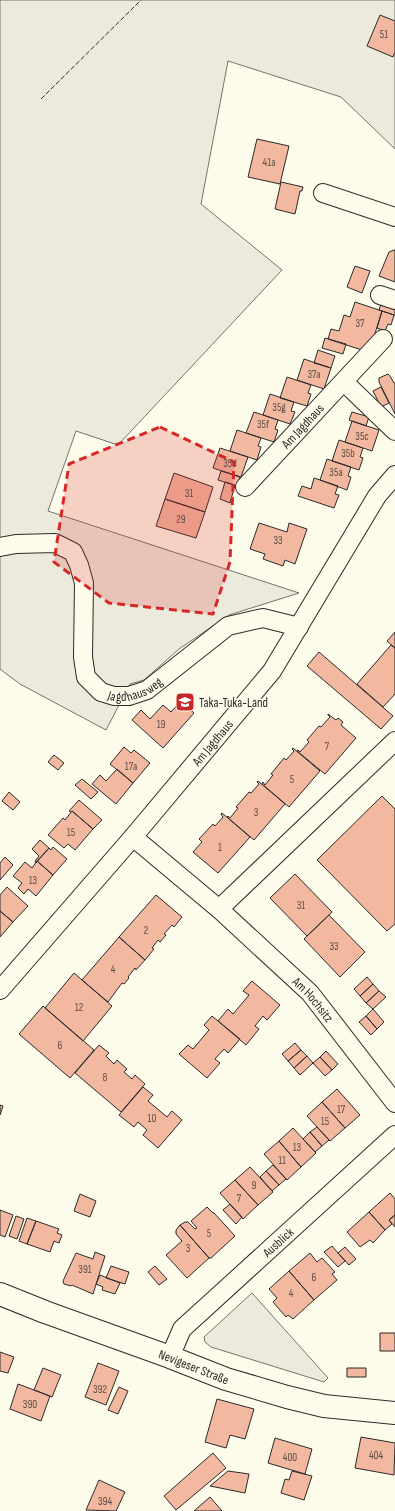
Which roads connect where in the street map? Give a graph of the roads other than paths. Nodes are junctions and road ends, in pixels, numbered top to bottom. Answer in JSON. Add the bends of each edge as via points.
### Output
{"nodes":[{"id":1,"x":323,"y":193,"type":"dead end"},
{"id":2,"x":395,"y":217,"type":"edge"},
{"id":3,"x":383,"y":339,"type":"dead end"},
{"id":4,"x":344,"y":382,"type":"junction"},
{"id":5,"x":395,"y":431,"type":"edge"},
{"id":6,"x":395,"y":475,"type":"edge"},
{"id":7,"x":245,"y":487,"type":"dead end"},
{"id":8,"x":0,"y":547,"type":"edge"},
{"id":9,"x":299,"y":627,"type":"junction"},
{"id":10,"x":395,"y":741,"type":"edge"},
{"id":11,"x":133,"y":837,"type":"junction"},
{"id":12,"x":219,"y":909,"type":"junction"},
{"id":13,"x":0,"y":990,"type":"edge"},
{"id":14,"x":395,"y":1103,"type":"edge"},
{"id":15,"x":395,"y":1135,"type":"edge"},
{"id":16,"x":0,"y":1294,"type":"edge"},
{"id":17,"x":170,"y":1357,"type":"junction"},
{"id":18,"x":395,"y":1413,"type":"edge"}],
"edges":[{"from":1,"to":2,"type":"street"},
{"from":3,"to":4,"type":"street","name":"Am Jagdhaus"},
{"from":4,"to":5,"type":"street"},
{"from":4,"to":7,"type":"street","name":"Am Jagdhaus"},
{"from":6,"to":9,"type":"street","name":"Am Jagdhaus","via":[[377,496]]},
{"from":8,"to":9,"type":"street","name":"Jagdhausweg","via":[[55,543],[72,552],[84,583],[83,657],[86,677],[101,692],[114,696],[129,696],[147,690],[228,626],[263,618]]},
{"from":9,"to":11,"type":"street","name":"Am Jagdhaus","via":[[272,671]]},
{"from":10,"to":12,"type":"street"},
{"from":11,"to":12,"type":"street","name":"Am Hochsitz"},
{"from":11,"to":13,"type":"street","name":"Am Jagdhaus"},
{"from":12,"to":14,"type":"street","name":"Am Hochsitz","via":[[310,993]]},
{"from":15,"to":17,"type":"street","name":"Ausblick","via":[[182,1329]]},
{"from":16,"to":17,"type":"main road","name":"Nevigeser Straße"},
{"from":17,"to":18,"type":"main road","name":"Nevigeser Straße","via":[[226,1379],[310,1403]]}]}
